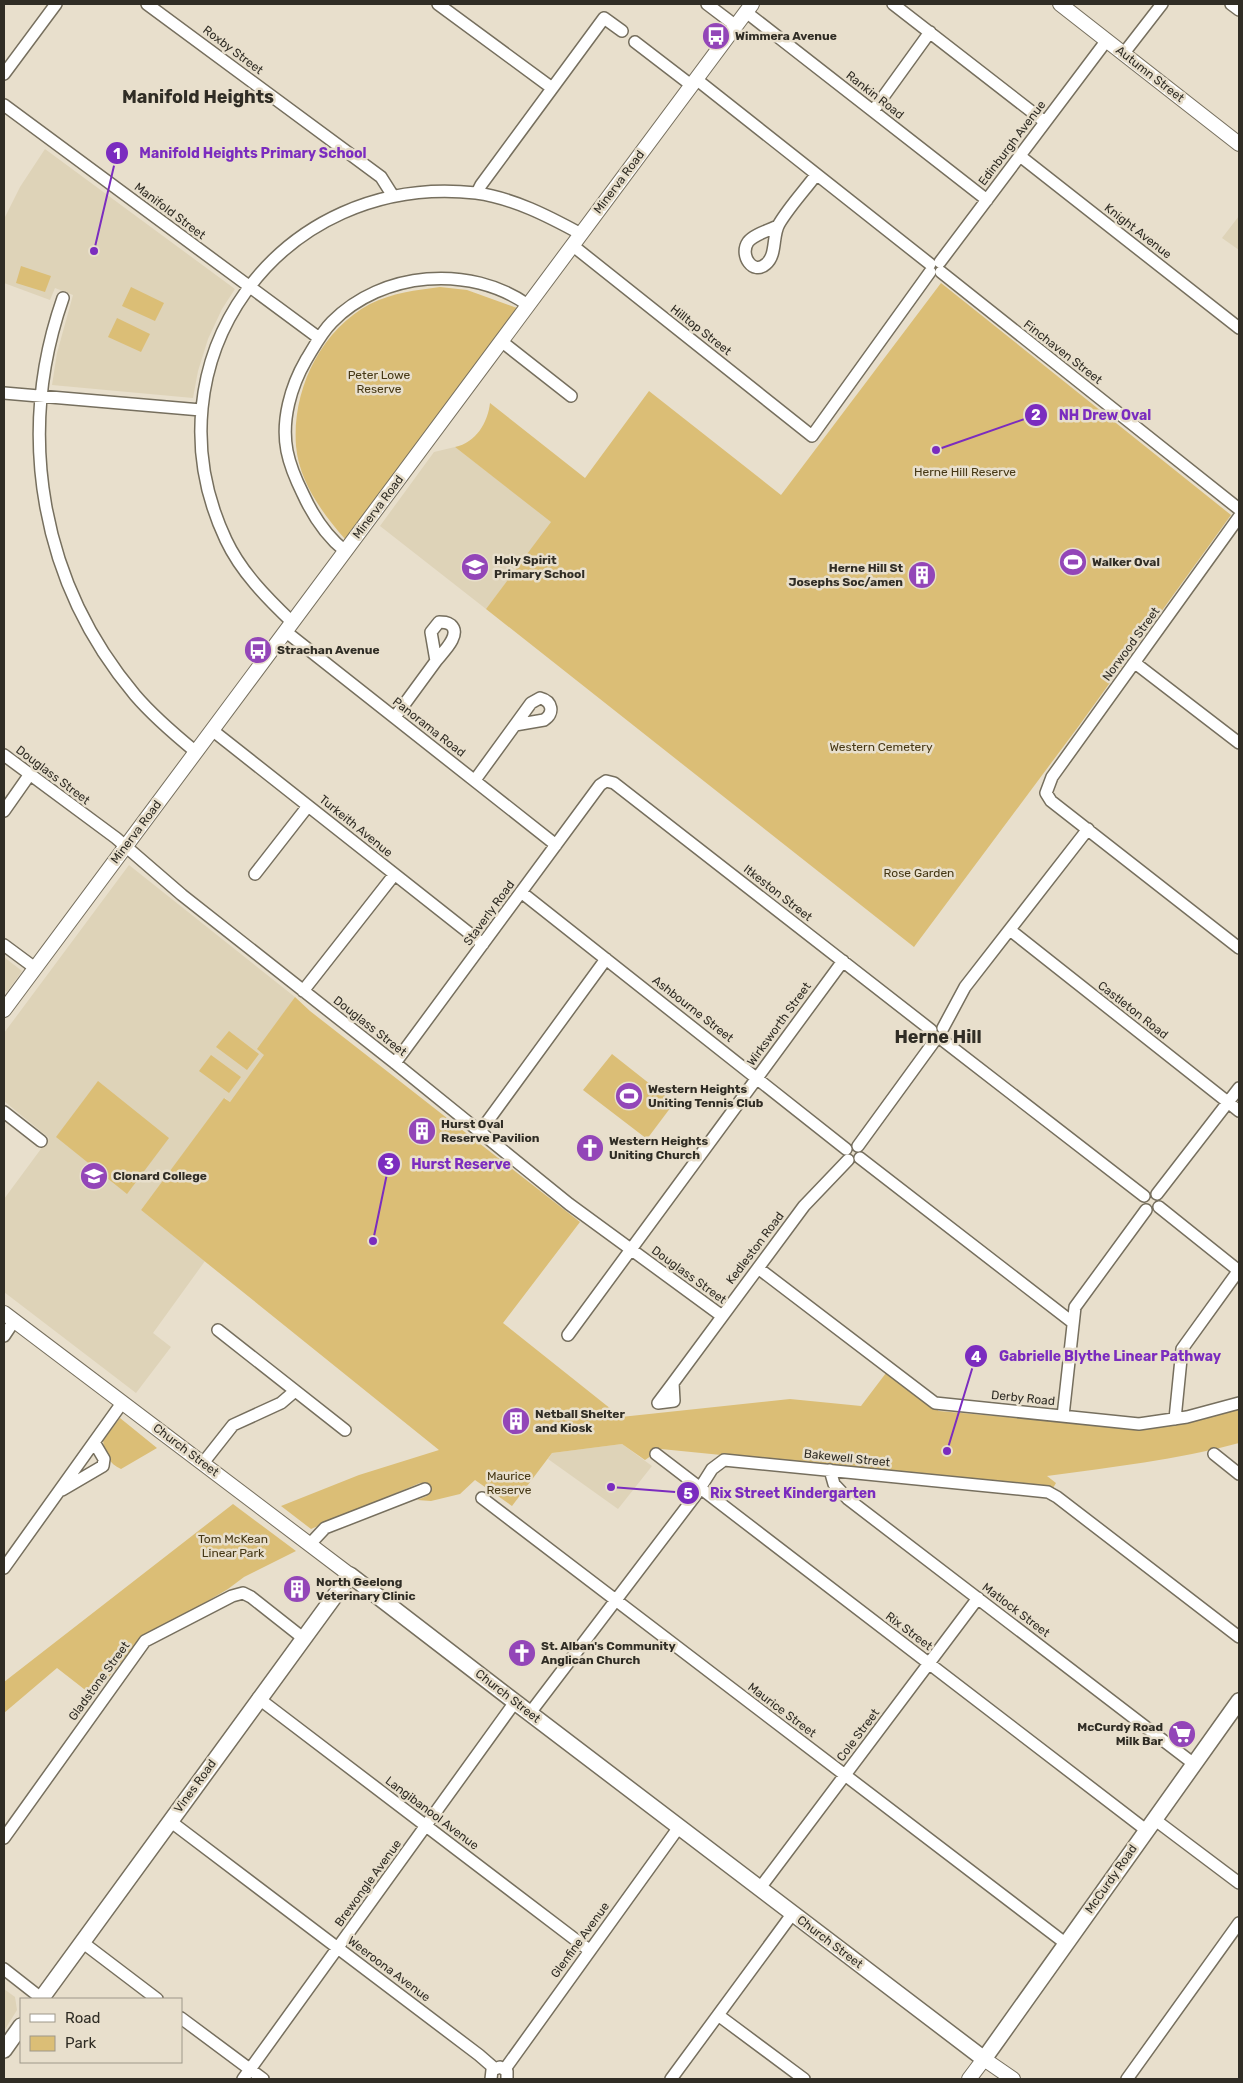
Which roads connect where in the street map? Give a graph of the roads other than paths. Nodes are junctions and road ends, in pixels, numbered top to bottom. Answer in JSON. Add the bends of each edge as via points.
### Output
{"nodes":[{"id":1,"x":56,"y":4,"type":"edge"},
{"id":2,"x":147,"y":4,"type":"edge"},
{"id":3,"x":438,"y":4,"type":"edge"},
{"id":4,"x":707,"y":4,"type":"edge"},
{"id":5,"x":894,"y":4,"type":"edge"},
{"id":6,"x":1060,"y":4,"type":"edge"},
{"id":7,"x":1162,"y":4,"type":"edge"},
{"id":8,"x":1231,"y":4,"type":"edge"},
{"id":9,"x":749,"y":8,"type":"edge"},
{"id":10,"x":1239,"y":10,"type":"edge"},
{"id":11,"x":736,"y":26,"type":"junction"},
{"id":12,"x":622,"y":32,"type":"dead end"},
{"id":13,"x":930,"y":32,"type":"junction"},
{"id":14,"x":1107,"y":40,"type":"junction"},
{"id":15,"x":635,"y":42,"type":"dead end"},
{"id":16,"x":1124,"y":53,"type":"junction"},
{"id":17,"x":4,"y":74,"type":"edge"},
{"id":18,"x":694,"y":82,"type":"junction"},
{"id":19,"x":552,"y":88,"type":"junction"},
{"id":20,"x":4,"y":105,"type":"edge"},
{"id":21,"x":873,"y":110,"type":"junction"},
{"id":22,"x":1045,"y":122,"type":"junction"},
{"id":23,"x":1239,"y":144,"type":"edge"},
{"id":24,"x":1020,"y":156,"type":"junction"},
{"id":25,"x":816,"y":175,"type":"junction"},
{"id":26,"x":477,"y":194,"type":"junction"},
{"id":27,"x":393,"y":196,"type":"junction"},
{"id":28,"x":987,"y":200,"type":"junction"},
{"id":29,"x":778,"y":226,"type":"dead end"},
{"id":30,"x":581,"y":234,"type":"junction"},
{"id":31,"x":572,"y":245,"type":"junction"},
{"id":32,"x":935,"y":267,"type":"junction"},
{"id":33,"x":250,"y":287,"type":"junction"},
{"id":34,"x":63,"y":298,"type":"dead end"},
{"id":35,"x":528,"y":304,"type":"junction"},
{"id":36,"x":1239,"y":328,"type":"edge"},
{"id":37,"x":318,"y":338,"type":"junction"},
{"id":38,"x":501,"y":342,"type":"junction"},
{"id":39,"x":4,"y":393,"type":"edge"},
{"id":40,"x":40,"y":396,"type":"junction"},
{"id":41,"x":571,"y":396,"type":"dead end"},
{"id":42,"x":201,"y":410,"type":"junction"},
{"id":43,"x":812,"y":436,"type":"joint"},
{"id":44,"x":1239,"y":509,"type":"edge"},
{"id":45,"x":1239,"y":517,"type":"edge"},
{"id":46,"x":345,"y":551,"type":"junction"},
{"id":47,"x":289,"y":626,"type":"junction"},
{"id":48,"x":436,"y":661,"type":"dead end"},
{"id":49,"x":1135,"y":663,"type":"junction"},
{"id":50,"x":395,"y":717,"type":"junction"},
{"id":51,"x":515,"y":725,"type":"dead end"},
{"id":52,"x":212,"y":730,"type":"junction"},
{"id":53,"x":1239,"y":743,"type":"edge"},
{"id":54,"x":196,"y":752,"type":"junction"},
{"id":55,"x":4,"y":755,"type":"edge"},
{"id":56,"x":30,"y":774,"type":"junction"},
{"id":57,"x":475,"y":780,"type":"junction"},
{"id":58,"x":606,"y":781,"type":"joint"},
{"id":59,"x":308,"y":806,"type":"junction"},
{"id":60,"x":4,"y":811,"type":"edge"},
{"id":61,"x":1088,"y":829,"type":"junction"},
{"id":62,"x":556,"y":845,"type":"junction"},
{"id":63,"x":125,"y":847,"type":"junction"},
{"id":64,"x":255,"y":874,"type":"dead end"},
{"id":65,"x":394,"y":875,"type":"junction"},
{"id":66,"x":521,"y":892,"type":"junction"},
{"id":67,"x":1010,"y":930,"type":"junction"},
{"id":68,"x":483,"y":944,"type":"junction"},
{"id":69,"x":4,"y":945,"type":"edge"},
{"id":70,"x":1239,"y":948,"type":"edge"},
{"id":71,"x":606,"y":959,"type":"junction"},
{"id":72,"x":843,"y":961,"type":"junction"},
{"id":73,"x":35,"y":968,"type":"junction"},
{"id":74,"x":303,"y":991,"type":"junction"},
{"id":75,"x":4,"y":1010,"type":"edge"},
{"id":76,"x":937,"y":1029,"type":"junction"},
{"id":77,"x":939,"y":1042,"type":"junction"},
{"id":78,"x":395,"y":1063,"type":"junction"},
{"id":79,"x":758,"y":1077,"type":"junction"},
{"id":80,"x":1239,"y":1088,"type":"edge"},
{"id":81,"x":1228,"y":1102,"type":"junction"},
{"id":82,"x":1239,"y":1111,"type":"edge"},
{"id":83,"x":4,"y":1112,"type":"edge"},
{"id":84,"x":479,"y":1133,"type":"junction"},
{"id":85,"x":41,"y":1141,"type":"dead end"},
{"id":86,"x":852,"y":1156,"type":"junction"},
{"id":87,"x":1157,"y":1194,"type":"junction"},
{"id":88,"x":1144,"y":1196,"type":"junction"},
{"id":89,"x":1159,"y":1208,"type":"junction"},
{"id":90,"x":1146,"y":1210,"type":"junction"},
{"id":91,"x":631,"y":1249,"type":"junction"},
{"id":92,"x":758,"y":1268,"type":"junction"},
{"id":93,"x":1239,"y":1271,"type":"edge"},
{"id":94,"x":722,"y":1316,"type":"junction"},
{"id":95,"x":9,"y":1317,"type":"edge"},
{"id":96,"x":1072,"y":1322,"type":"junction"},
{"id":97,"x":218,"y":1330,"type":"dead end"},
{"id":98,"x":4,"y":1336,"type":"edge"},
{"id":99,"x":568,"y":1336,"type":"dead end"},
{"id":100,"x":673,"y":1383,"type":"dead end"},
{"id":101,"x":296,"y":1391,"type":"junction"},
{"id":102,"x":122,"y":1403,"type":"junction"},
{"id":103,"x":1239,"y":1403,"type":"edge"},
{"id":104,"x":1063,"y":1416,"type":"junction"},
{"id":105,"x":1176,"y":1419,"type":"junction"},
{"id":106,"x":345,"y":1430,"type":"dead end"},
{"id":107,"x":94,"y":1442,"type":"junction"},
{"id":108,"x":656,"y":1454,"type":"dead end"},
{"id":109,"x":1214,"y":1454,"type":"dead end"},
{"id":110,"x":203,"y":1463,"type":"junction"},
{"id":111,"x":830,"y":1470,"type":"junction"},
{"id":112,"x":1239,"y":1474,"type":"edge"},
{"id":113,"x":424,"y":1489,"type":"dead end"},
{"id":114,"x":700,"y":1489,"type":"junction"},
{"id":115,"x":58,"y":1492,"type":"junction"},
{"id":116,"x":482,"y":1498,"type":"dead end"},
{"id":117,"x":310,"y":1544,"type":"junction"},
{"id":118,"x":4,"y":1568,"type":"edge"},
{"id":119,"x":350,"y":1575,"type":"junction"},
{"id":120,"x":978,"y":1598,"type":"junction"},
{"id":121,"x":616,"y":1600,"type":"junction"},
{"id":122,"x":1239,"y":1637,"type":"edge"},
{"id":123,"x":303,"y":1638,"type":"junction"},
{"id":124,"x":929,"y":1664,"type":"junction"},
{"id":125,"x":258,"y":1698,"type":"junction"},
{"id":126,"x":1239,"y":1701,"type":"edge"},
{"id":127,"x":515,"y":1702,"type":"junction"},
{"id":128,"x":530,"y":1713,"type":"junction"},
{"id":129,"x":1194,"y":1764,"type":"junction"},
{"id":130,"x":845,"y":1775,"type":"junction"},
{"id":131,"x":170,"y":1821,"type":"junction"},
{"id":132,"x":1150,"y":1825,"type":"junction"},
{"id":133,"x":426,"y":1826,"type":"junction"},
{"id":134,"x":679,"y":1827,"type":"junction"},
{"id":135,"x":4,"y":1838,"type":"edge"},
{"id":136,"x":1239,"y":1883,"type":"edge"},
{"id":137,"x":760,"y":1888,"type":"junction"},
{"id":138,"x":792,"y":1913,"type":"junction"},
{"id":139,"x":1239,"y":1923,"type":"edge"},
{"id":140,"x":82,"y":1942,"type":"junction"},
{"id":141,"x":1065,"y":1943,"type":"junction"},
{"id":142,"x":338,"y":1948,"type":"junction"},
{"id":143,"x":589,"y":1950,"type":"junction"},
{"id":144,"x":4,"y":1969,"type":"edge"},
{"id":145,"x":40,"y":1998,"type":"edge"},
{"id":146,"x":42,"y":1998,"type":"edge"},
{"id":147,"x":156,"y":1998,"type":"edge"},
{"id":148,"x":718,"y":2015,"type":"junction"},
{"id":149,"x":182,"y":2019,"type":"edge"},
{"id":150,"x":20,"y":2027,"type":"edge"},
{"id":151,"x":4,"y":2050,"type":"edge"},
{"id":152,"x":984,"y":2059,"type":"junction"},
{"id":153,"x":499,"y":2074,"type":"edge"},
{"id":154,"x":247,"y":2075,"type":"edge"},
{"id":155,"x":262,"y":2079,"type":"edge"},
{"id":156,"x":671,"y":2079,"type":"edge"},
{"id":157,"x":804,"y":2079,"type":"edge"},
{"id":158,"x":970,"y":2079,"type":"edge"},
{"id":159,"x":1013,"y":2079,"type":"edge"},
{"id":160,"x":1127,"y":2079,"type":"edge"}],
"edges":[{"from":1,"to":17,"type":"street"},
{"from":2,"to":27,"type":"street","name":"Roxby Street","via":[[380,177]]},
{"from":3,"to":19,"type":"street"},
{"from":4,"to":11,"type":"street"},
{"from":5,"to":13,"type":"street"},
{"from":6,"to":14,"type":"street","name":"Autumn Street"},
{"from":7,"to":16,"type":"street"},
{"from":8,"to":10,"type":"street"},
{"from":9,"to":11,"type":"street","name":"Minerva Road"},
{"from":9,"to":21,"type":"street","name":"Rankin Road"},
{"from":11,"to":18,"type":"street","name":"Minerva Road"},
{"from":12,"to":19,"type":"street","via":[[604,18]]},
{"from":13,"to":21,"type":"street"},
{"from":13,"to":22,"type":"street"},
{"from":14,"to":16,"type":"street","name":"Autumn Street"},
{"from":14,"to":22,"type":"street","name":"Edinburgh Avenue"},
{"from":15,"to":18,"type":"street","name":"Finchaven Street"},
{"from":16,"to":23,"type":"street","name":"Autumn Street"},
{"from":18,"to":25,"type":"street","name":"Finchaven Street"},
{"from":18,"to":30,"type":"street","name":"Minerva Road"},
{"from":19,"to":26,"type":"street"},
{"from":20,"to":33,"type":"street","name":"Manifold Street"},
{"from":21,"to":28,"type":"street","name":"Rankin Road"},
{"from":22,"to":24,"type":"street","name":"Edinburgh Avenue"},
{"from":24,"to":28,"type":"street","name":"Edinburgh Avenue"},
{"from":24,"to":36,"type":"street","name":"Knight Avenue"},
{"from":25,"to":29,"type":"street"},
{"from":25,"to":32,"type":"street","name":"Finchaven Street"},
{"from":26,"to":27,"type":"street","via":[[443,191]]},
{"from":26,"to":30,"type":"street","via":[[545,214]]},
{"from":27,"to":33,"type":"street","via":[[340,213],[309,231],[265,267]]},
{"from":28,"to":32,"type":"street","name":"Edinburgh Avenue"},
{"from":30,"to":31,"type":"street","name":"Minerva Road"},
{"from":31,"to":35,"type":"street","name":"Minerva Road"},
{"from":31,"to":43,"type":"street","name":"Hilltop Street"},
{"from":32,"to":43,"type":"street","name":"Edinburgh Avenue"},
{"from":32,"to":44,"type":"street","name":"Finchaven Street"},
{"from":33,"to":37,"type":"street","name":"Manifold Street"},
{"from":33,"to":42,"type":"street","via":[[215,348]]},
{"from":34,"to":40,"type":"street","via":[[47,349]]},
{"from":35,"to":37,"type":"street","via":[[511,294],[467,280],[422,279],[367,295],[331,322]]},
{"from":35,"to":38,"type":"street","name":"Minerva Road"},
{"from":37,"to":46,"type":"street","via":[[290,394],[286,450],[294,475],[319,525]]},
{"from":38,"to":41,"type":"street"},
{"from":38,"to":46,"type":"street","name":"Minerva Road"},
{"from":39,"to":40,"type":"street"},
{"from":40,"to":42,"type":"street"},
{"from":40,"to":54,"type":"street","via":[[38,439],[42,488],[56,549],[72,595],[100,647],[136,697]]},
{"from":42,"to":47,"type":"street","via":[[203,469],[224,535],[245,571]]},
{"from":45,"to":49,"type":"street","name":"Norwood Street"},
{"from":46,"to":47,"type":"street","name":"Minerva Road"},
{"from":47,"to":50,"type":"street","name":"Panorama Road"},
{"from":47,"to":52,"type":"street","name":"Minerva Road"},
{"from":48,"to":50,"type":"street"},
{"from":49,"to":53,"type":"street"},
{"from":49,"to":61,"type":"street","name":"Norwood Street","via":[[1047,788],[1051,801]]},
{"from":50,"to":57,"type":"street","name":"Panorama Road"},
{"from":51,"to":57,"type":"street"},
{"from":52,"to":54,"type":"street","name":"Minerva Road"},
{"from":52,"to":59,"type":"street","name":"Turkeith Avenue"},
{"from":54,"to":63,"type":"street","name":"Minerva Road"},
{"from":55,"to":56,"type":"street","name":"Douglass Street"},
{"from":56,"to":60,"type":"street"},
{"from":56,"to":63,"type":"street","name":"Douglass Street"},
{"from":57,"to":62,"type":"street","name":"Panorama Road"},
{"from":58,"to":62,"type":"street","name":"Staverly Road"},
{"from":58,"to":72,"type":"street","name":"Itkeston Street","via":[[614,783]]},
{"from":59,"to":64,"type":"street"},
{"from":59,"to":65,"type":"street","name":"Turkeith Avenue"},
{"from":61,"to":67,"type":"street"},
{"from":61,"to":70,"type":"street"},
{"from":62,"to":66,"type":"street","name":"Staverly Road"},
{"from":63,"to":73,"type":"street","name":"Minerva Road"},
{"from":63,"to":74,"type":"street","name":"Douglass Street"},
{"from":65,"to":68,"type":"street","name":"Turkeith Avenue"},
{"from":65,"to":74,"type":"street"},
{"from":66,"to":68,"type":"street","name":"Staverly Road"},
{"from":66,"to":71,"type":"street","name":"Ashbourne Street"},
{"from":67,"to":76,"type":"street"},
{"from":67,"to":81,"type":"street","name":"Castleton Road"},
{"from":68,"to":78,"type":"street","name":"Staverly Road"},
{"from":69,"to":73,"type":"street"},
{"from":71,"to":79,"type":"street","name":"Ashbourne Street"},
{"from":71,"to":84,"type":"street"},
{"from":72,"to":76,"type":"street","name":"Itkeston Street"},
{"from":72,"to":79,"type":"street","name":"Wirksworth Street"},
{"from":73,"to":75,"type":"street","name":"Minerva Road"},
{"from":74,"to":78,"type":"street","name":"Douglass Street"},
{"from":76,"to":77,"type":"street","via":[[930,1038]]},
{"from":77,"to":86,"type":"street","via":[[858,1146],[854,1145]]},
{"from":77,"to":88,"type":"street"},
{"from":78,"to":84,"type":"street","name":"Douglass Street"},
{"from":79,"to":86,"type":"street","name":"Ashbourne Street"},
{"from":79,"to":91,"type":"street","name":"Wirksworth Street"},
{"from":80,"to":81,"type":"street"},
{"from":81,"to":82,"type":"street","name":"Castleton Road"},
{"from":81,"to":87,"type":"street"},
{"from":83,"to":85,"type":"street"},
{"from":84,"to":91,"type":"street","name":"Douglass Street"},
{"from":86,"to":92,"type":"street","name":"Kedleston Road","via":[[804,1206]]},
{"from":86,"to":96,"type":"street","name":"Ashbourne Street"},
{"from":87,"to":88,"type":"street"},
{"from":87,"to":89,"type":"street"},
{"from":88,"to":90,"type":"street","via":[[1142,1205]]},
{"from":89,"to":90,"type":"street"},
{"from":89,"to":93,"type":"street"},
{"from":90,"to":96,"type":"street","via":[[1074,1307]]},
{"from":91,"to":94,"type":"street","name":"Douglass Street"},
{"from":91,"to":99,"type":"street","name":"Wirksworth Street"},
{"from":92,"to":94,"type":"street","name":"Kedleston Road"},
{"from":92,"to":104,"type":"street","name":"Derby Road","via":[[932,1401]]},
{"from":93,"to":105,"type":"street","via":[[1182,1349]]},
{"from":94,"to":100,"type":"street","name":"Kedleston Road"},
{"from":95,"to":98,"type":"street"},
{"from":95,"to":102,"type":"street","name":"Church Street"},
{"from":96,"to":104,"type":"street"},
{"from":97,"to":101,"type":"street"},
{"from":101,"to":106,"type":"street"},
{"from":101,"to":110,"type":"street","via":[[281,1402],[233,1425]]},
{"from":102,"to":107,"type":"street"},
{"from":102,"to":110,"type":"street","name":"Church Street"},
{"from":103,"to":105,"type":"street","name":"Derby Road"},
{"from":104,"to":105,"type":"street","name":"Derby Road","via":[[1139,1424]]},
{"from":107,"to":115,"type":"street"},
{"from":107,"to":115,"type":"street","via":[[104,1459],[103,1466]]},
{"from":108,"to":114,"type":"street","name":"Rix Street"},
{"from":109,"to":112,"type":"street"},
{"from":110,"to":117,"type":"street","name":"Church Street"},
{"from":111,"to":114,"type":"street","name":"Bakewell Street","via":[[724,1460],[712,1469]]},
{"from":111,"to":120,"type":"street","name":"Matlock Street","via":[[834,1484],[844,1496]]},
{"from":111,"to":122,"type":"street","name":"Bakewell Street","via":[[1050,1492]]},
{"from":113,"to":117,"type":"street","via":[[325,1528]]},
{"from":114,"to":121,"type":"street","name":"Bakewell Street"},
{"from":114,"to":124,"type":"street","name":"Rix Street"},
{"from":115,"to":118,"type":"street"},
{"from":116,"to":121,"type":"street","name":"Maurice Street"},
{"from":117,"to":119,"type":"street","name":"Church Street"},
{"from":119,"to":123,"type":"main road","name":"Vines Road"},
{"from":119,"to":127,"type":"main road","name":"Church Street"},
{"from":120,"to":124,"type":"street","name":"Cole Street"},
{"from":120,"to":129,"type":"street","name":"Matlock Street"},
{"from":121,"to":128,"type":"street","name":"Bakewell Street"},
{"from":121,"to":130,"type":"street","name":"Maurice Street"},
{"from":123,"to":125,"type":"main road","name":"Vines Road"},
{"from":123,"to":135,"type":"street","name":"Gladstone Street","via":[[243,1593],[145,1640]]},
{"from":124,"to":130,"type":"street","name":"Cole Street"},
{"from":124,"to":132,"type":"street","name":"Rix Street"},
{"from":125,"to":131,"type":"main road","name":"Vines Road"},
{"from":125,"to":133,"type":"street","name":"Langibanool Avenue"},
{"from":126,"to":129,"type":"main road","name":"McCurdy Road"},
{"from":127,"to":128,"type":"main road","name":"Church Street"},
{"from":127,"to":133,"type":"street","name":"Brewongle Avenue"},
{"from":128,"to":134,"type":"main road","name":"Church Street"},
{"from":129,"to":132,"type":"main road","name":"McCurdy Road"},
{"from":130,"to":137,"type":"street","name":"Cole Street"},
{"from":130,"to":141,"type":"street","name":"Maurice Street"},
{"from":131,"to":140,"type":"main road","name":"Vines Road"},
{"from":131,"to":142,"type":"street","name":"Weeroona Avenue"},
{"from":132,"to":136,"type":"street","name":"Rix Street"},
{"from":132,"to":141,"type":"main road","name":"McCurdy Road"},
{"from":133,"to":142,"type":"street","name":"Brewongle Avenue"},
{"from":133,"to":143,"type":"street","name":"Langibanool Avenue"},
{"from":134,"to":137,"type":"main road","name":"Church Street"},
{"from":134,"to":143,"type":"street","name":"Glenfine Avenue"},
{"from":137,"to":138,"type":"main road","name":"Church Street"},
{"from":138,"to":148,"type":"street"},
{"from":138,"to":152,"type":"main road","name":"Church Street"},
{"from":139,"to":160,"type":"street"},
{"from":140,"to":146,"type":"main road","name":"Vines Road"},
{"from":140,"to":147,"type":"street"},
{"from":141,"to":152,"type":"main road","name":"McCurdy Road"},
{"from":142,"to":153,"type":"street","name":"Weeroona Avenue","via":[[479,2054]]},
{"from":142,"to":154,"type":"street","name":"Brewongle Avenue"},
{"from":143,"to":153,"type":"street","name":"Glenfine Avenue"},
{"from":144,"to":145,"type":"street"},
{"from":148,"to":156,"type":"street"},
{"from":148,"to":157,"type":"street"},
{"from":149,"to":154,"type":"street"},
{"from":150,"to":151,"type":"main road"},
{"from":152,"to":158,"type":"street"},
{"from":152,"to":159,"type":"street","name":"Church Street"},
{"from":154,"to":155,"type":"street"}]}
